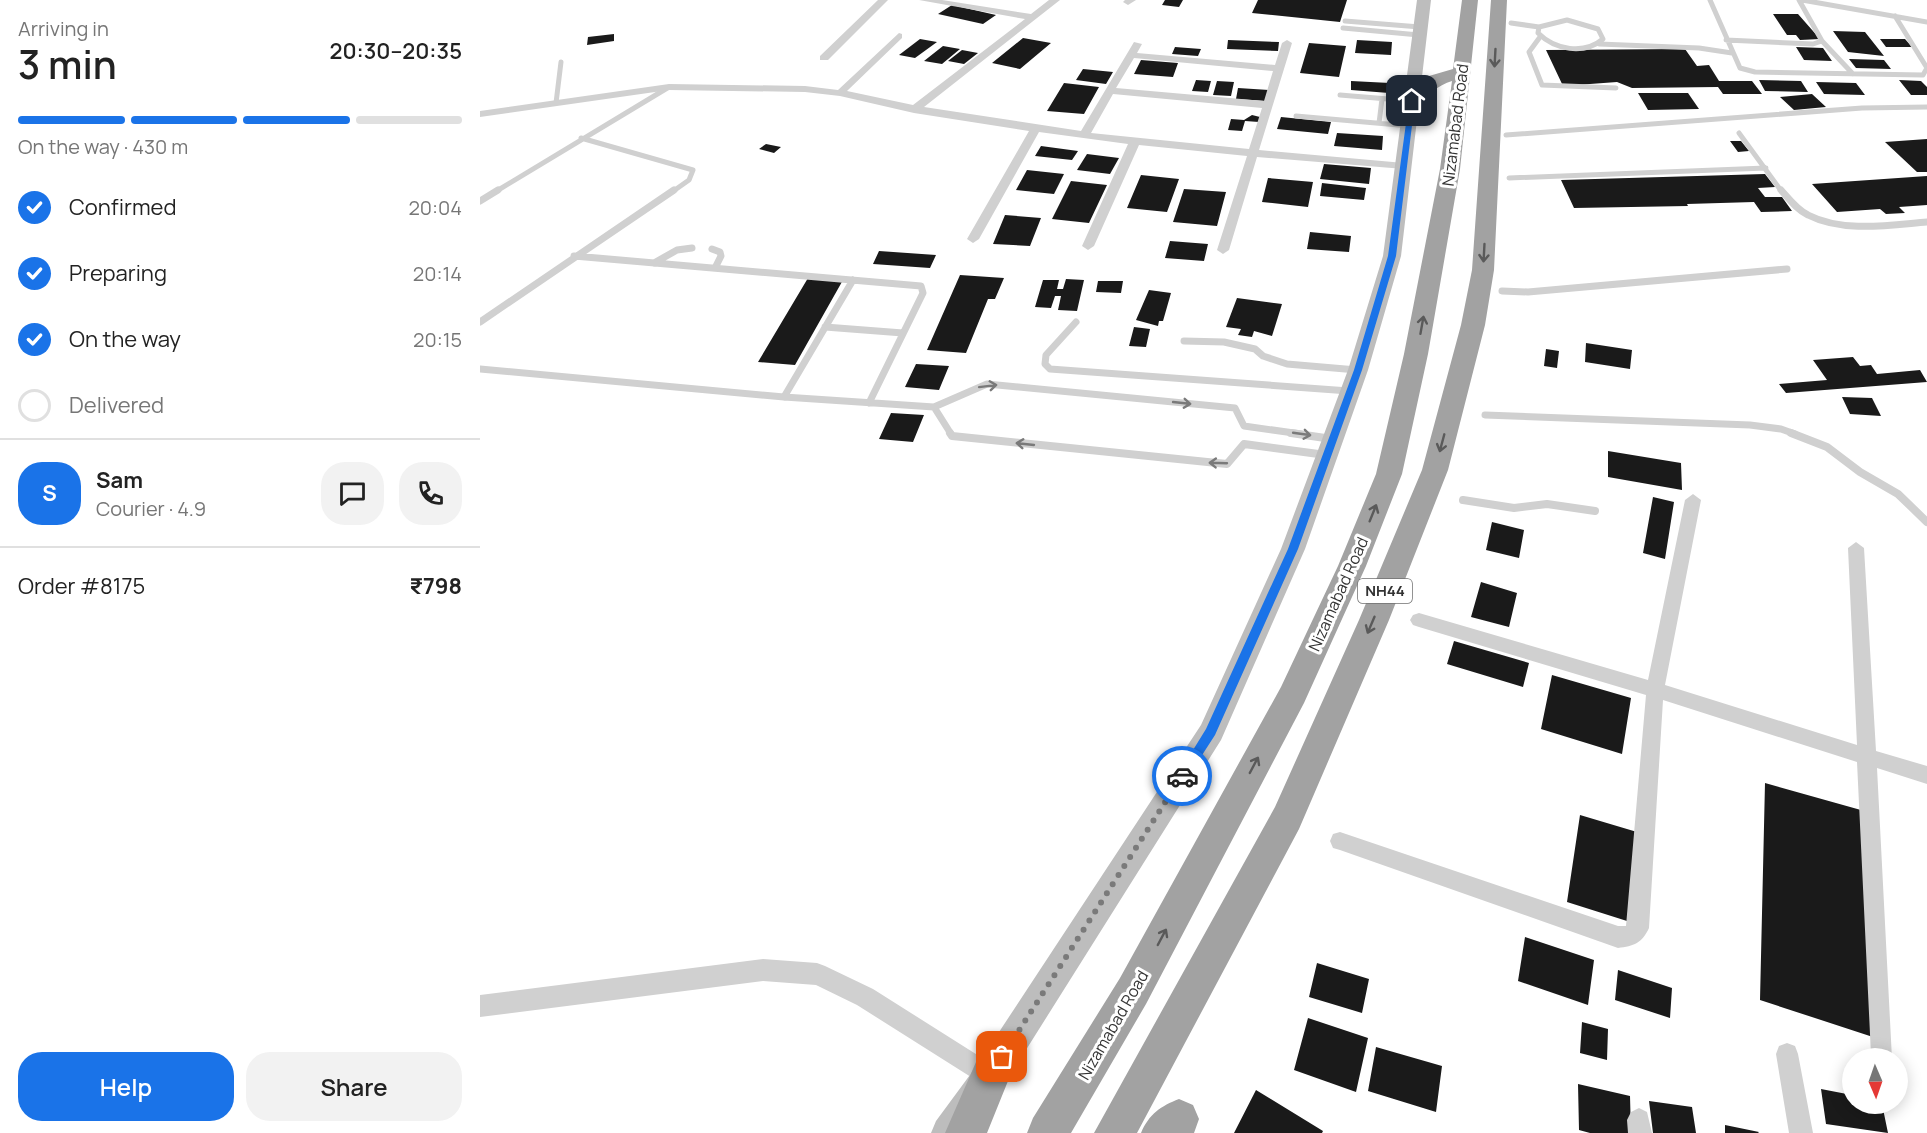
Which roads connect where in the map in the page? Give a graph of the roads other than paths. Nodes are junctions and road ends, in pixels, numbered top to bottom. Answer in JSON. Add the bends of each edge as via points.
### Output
{"nodes":[{"id":1,"x":883,"y":0,"type":"edge"},
{"id":2,"x":924,"y":0,"type":"edge"},
{"id":3,"x":1055,"y":0,"type":"edge"},
{"id":4,"x":1424,"y":0,"type":"edge"},
{"id":5,"x":1470,"y":0,"type":"edge"},
{"id":6,"x":1710,"y":0,"type":"edge"},
{"id":7,"x":1800,"y":0,"type":"edge"},
{"id":8,"x":1505,"y":12,"type":"edge"},
{"id":9,"x":1895,"y":16,"type":"junction"},
{"id":10,"x":1033,"y":17,"type":"junction"},
{"id":11,"x":1345,"y":21,"type":"dead end"},
{"id":12,"x":1927,"y":22,"type":"edge"},
{"id":13,"x":1539,"y":27,"type":"junction"},
{"id":14,"x":1343,"y":28,"type":"dead end"},
{"id":15,"x":1419,"y":31,"type":"junction"},
{"id":16,"x":899,"y":36,"type":"dead end"},
{"id":17,"x":1540,"y":37,"type":"junction"},
{"id":18,"x":1726,"y":40,"type":"junction"},
{"id":19,"x":1822,"y":41,"type":"junction"},
{"id":20,"x":1287,"y":43,"type":"dead end"},
{"id":21,"x":1137,"y":44,"type":"dead end"},
{"id":22,"x":1599,"y":44,"type":"junction"},
{"id":23,"x":1732,"y":53,"type":"junction"},
{"id":24,"x":1130,"y":55,"type":"junction"},
{"id":25,"x":824,"y":58,"type":"dead end"},
{"id":26,"x":561,"y":62,"type":"dead end"},
{"id":27,"x":1281,"y":69,"type":"junction"},
{"id":28,"x":1462,"y":72,"type":"junction"},
{"id":29,"x":1852,"y":74,"type":"junction"},
{"id":30,"x":669,"y":87,"type":"junction"},
{"id":31,"x":1616,"y":88,"type":"dead end"},
{"id":32,"x":1110,"y":91,"type":"junction"},
{"id":33,"x":840,"y":93,"type":"junction"},
{"id":34,"x":1340,"y":95,"type":"dead end"},
{"id":35,"x":1412,"y":97,"type":"junction"},
{"id":36,"x":1382,"y":99,"type":"junction"},
{"id":37,"x":556,"y":103,"type":"junction"},
{"id":38,"x":1269,"y":105,"type":"junction"},
{"id":39,"x":1927,"y":107,"type":"edge"},
{"id":40,"x":914,"y":110,"type":"junction"},
{"id":41,"x":480,"y":114,"type":"edge"},
{"id":42,"x":1296,"y":116,"type":"dead end"},
{"id":43,"x":1379,"y":123,"type":"junction"},
{"id":44,"x":1410,"y":126,"type":"junction"},
{"id":45,"x":1036,"y":128,"type":"junction"},
{"id":46,"x":1085,"y":134,"type":"junction"},
{"id":47,"x":1739,"y":134,"type":"dead end"},
{"id":48,"x":1506,"y":135,"type":"dead end"},
{"id":49,"x":581,"y":138,"type":"junction"},
{"id":50,"x":1135,"y":141,"type":"junction"},
{"id":51,"x":1252,"y":153,"type":"junction"},
{"id":52,"x":1404,"y":166,"type":"junction"},
{"id":53,"x":1766,"y":168,"type":"junction"},
{"id":54,"x":1509,"y":178,"type":"dead end"},
{"id":55,"x":480,"y":201,"type":"edge"},
{"id":56,"x":1927,"y":222,"type":"edge"},
{"id":57,"x":973,"y":239,"type":"dead end"},
{"id":58,"x":1088,"y":246,"type":"dead end"},
{"id":59,"x":692,"y":248,"type":"dead end"},
{"id":60,"x":712,"y":249,"type":"dead end"},
{"id":61,"x":1223,"y":250,"type":"dead end"},
{"id":62,"x":574,"y":256,"type":"junction"},
{"id":63,"x":654,"y":263,"type":"junction"},
{"id":64,"x":715,"y":268,"type":"junction"},
{"id":65,"x":1787,"y":269,"type":"dead end"},
{"id":66,"x":853,"y":280,"type":"junction"},
{"id":67,"x":1502,"y":291,"type":"dead end"},
{"id":68,"x":480,"y":322,"type":"edge"},
{"id":69,"x":1076,"y":322,"type":"dead end"},
{"id":70,"x":825,"y":327,"type":"junction"},
{"id":71,"x":903,"y":333,"type":"junction"},
{"id":72,"x":1184,"y":341,"type":"dead end"},
{"id":73,"x":480,"y":369,"type":"edge"},
{"id":74,"x":1354,"y":380,"type":"junction"},
{"id":75,"x":784,"y":397,"type":"junction"},
{"id":76,"x":869,"y":403,"type":"junction"},
{"id":77,"x":934,"y":407,"type":"junction"},
{"id":78,"x":1485,"y":415,"type":"dead end"},
{"id":79,"x":1331,"y":447,"type":"junction"},
{"id":80,"x":1463,"y":500,"type":"dead end"},
{"id":81,"x":1693,"y":500,"type":"dead end"},
{"id":82,"x":1595,"y":511,"type":"dead end"},
{"id":83,"x":1927,"y":522,"type":"edge"},
{"id":84,"x":1856,"y":548,"type":"dead end"},
{"id":85,"x":1419,"y":620,"type":"dead end"},
{"id":86,"x":1655,"y":690,"type":"junction"},
{"id":87,"x":1868,"y":755,"type":"junction"},
{"id":88,"x":1927,"y":775,"type":"edge"},
{"id":89,"x":1340,"y":841,"type":"dead end"},
{"id":90,"x":480,"y":1007,"type":"edge"},
{"id":91,"x":1882,"y":1048,"type":"edge"},
{"id":92,"x":1787,"y":1054,"type":"dead end"},
{"id":93,"x":990,"y":1076,"type":"junction"},
{"id":94,"x":948,"y":1133,"type":"edge"},
{"id":95,"x":966,"y":1133,"type":"edge"},
{"id":96,"x":1048,"y":1133,"type":"edge"},
{"id":97,"x":1115,"y":1133,"type":"edge"},
{"id":98,"x":1801,"y":1133,"type":"edge"}],
"edges":[{"from":1,"to":25,"type":"street"},
{"from":2,"to":10,"type":"street"},
{"from":3,"to":10,"type":"street"},
{"from":4,"to":15,"type":"main road"},
{"from":5,"to":28,"type":"highway","name":"Nizamabad Road","number":"NH44"},
{"from":6,"to":18,"type":"lane"},
{"from":7,"to":9,"type":"lane"},
{"from":7,"to":19,"type":"lane"},
{"from":8,"to":13,"type":"lane"},
{"from":8,"to":97,"type":"highway","name":"Nizamabad Road","number":"NH44","one_way":true,"via":[[1484,270],[1435,470],[1287,818]]},
{"from":9,"to":12,"type":"lane"},
{"from":9,"to":29,"type":"lane","via":[[1927,68],[1926,73]]},
{"from":10,"to":40,"type":"street"},
{"from":11,"to":15,"type":"lane"},
{"from":13,"to":17,"type":"lane"},
{"from":13,"to":22,"type":"lane","via":[[1556,21],[1579,22],[1602,34]]},
{"from":14,"to":15,"type":"lane"},
{"from":15,"to":35,"type":"main road"},
{"from":16,"to":33,"type":"street"},
{"from":17,"to":22,"type":"lane","via":[[1569,48]]},
{"from":17,"to":31,"type":"lane","via":[[1529,52],[1542,85]]},
{"from":18,"to":19,"type":"lane","via":[[1813,44]]},
{"from":18,"to":23,"type":"lane"},
{"from":19,"to":29,"type":"lane"},
{"from":20,"to":27,"type":"street"},
{"from":21,"to":24,"type":"street"},
{"from":22,"to":23,"type":"lane","via":[[1640,49],[1699,46]]},
{"from":23,"to":29,"type":"lane","via":[[1740,68],[1747,71]]},
{"from":24,"to":27,"type":"street"},
{"from":24,"to":32,"type":"street"},
{"from":26,"to":37,"type":"lane"},
{"from":27,"to":38,"type":"street"},
{"from":28,"to":35,"type":"highway","via":[[1435,80]]},
{"from":96,"to":28,"type":"highway","name":"Nizamabad Road","number":"NH44","one_way":true,"via":[[1133,992],[1293,694],[1389,474],[1450,169]]},
{"from":30,"to":33,"type":"street"},
{"from":30,"to":37,"type":"street"},
{"from":30,"to":49,"type":"lane"},
{"from":32,"to":38,"type":"street"},
{"from":32,"to":46,"type":"street"},
{"from":33,"to":40,"type":"street"},
{"from":34,"to":36,"type":"lane"},
{"from":35,"to":36,"type":"lane"},
{"from":35,"to":44,"type":"main road"},
{"from":36,"to":43,"type":"lane"},
{"from":37,"to":41,"type":"street"},
{"from":38,"to":51,"type":"street"},
{"from":39,"to":48,"type":"lane","via":[[1862,108]]},
{"from":40,"to":45,"type":"street"},
{"from":42,"to":43,"type":"lane"},
{"from":43,"to":44,"type":"lane"},
{"from":44,"to":52,"type":"main road"},
{"from":45,"to":46,"type":"street"},
{"from":45,"to":57,"type":"street"},
{"from":46,"to":50,"type":"street"},
{"from":47,"to":53,"type":"lane"},
{"from":49,"to":55,"type":"lane"},
{"from":49,"to":62,"type":"lane","via":[[688,167],[693,174]]},
{"from":50,"to":51,"type":"street"},
{"from":50,"to":58,"type":"street"},
{"from":51,"to":52,"type":"street"},
{"from":51,"to":61,"type":"street"},
{"from":52,"to":74,"type":"main road","via":[[1392,256]]},
{"from":53,"to":54,"type":"lane"},
{"from":53,"to":56,"type":"lane","via":[[1786,196],[1807,215],[1851,224]]},
{"from":59,"to":63,"type":"lane","via":[[677,250]]},
{"from":60,"to":64,"type":"lane","via":[[721,256]]},
{"from":62,"to":63,"type":"lane"},
{"from":62,"to":68,"type":"lane"},
{"from":63,"to":64,"type":"lane"},
{"from":64,"to":66,"type":"lane"},
{"from":65,"to":67,"type":"lane"},
{"from":66,"to":70,"type":"lane"},
{"from":66,"to":71,"type":"lane","via":[[921,286],[923,293]]},
{"from":69,"to":74,"type":"lane","via":[[1046,355],[1044,364],[1050,369]]},
{"from":70,"to":71,"type":"lane"},
{"from":70,"to":75,"type":"lane"},
{"from":71,"to":76,"type":"lane"},
{"from":72,"to":74,"type":"lane","via":[[1224,342],[1256,349],[1263,356],[1287,364]]},
{"from":73,"to":75,"type":"lane"},
{"from":74,"to":79,"type":"main road"},
{"from":75,"to":76,"type":"lane"},
{"from":76,"to":77,"type":"lane"},
{"from":77,"to":79,"type":"lane","one_way":true,"via":[[987,384],[1235,408],[1244,426]]},
{"from":79,"to":77,"type":"lane","one_way":true,"via":[[1244,444],[1227,464],[952,436]]},
{"from":78,"to":83,"type":"lane","via":[[1781,429],[1827,447],[1898,494]]},
{"from":79,"to":93,"type":"main road","via":[[1293,549],[1211,732]]},
{"from":80,"to":82,"type":"lane","via":[[1514,508],[1547,504]]},
{"from":81,"to":86,"type":"street"},
{"from":84,"to":87,"type":"street"},
{"from":85,"to":86,"type":"street"},
{"from":86,"to":87,"type":"street"},
{"from":86,"to":89,"type":"street","via":[[1638,928],[1631,936],[1618,937]]},
{"from":87,"to":88,"type":"street"},
{"from":87,"to":91,"type":"street"},
{"from":90,"to":93,"type":"street","via":[[763,970],[817,974],[866,997]]},
{"from":92,"to":98,"type":"street"},
{"from":93,"to":94,"type":"main road"},
{"from":93,"to":95,"type":"highway"}]}
